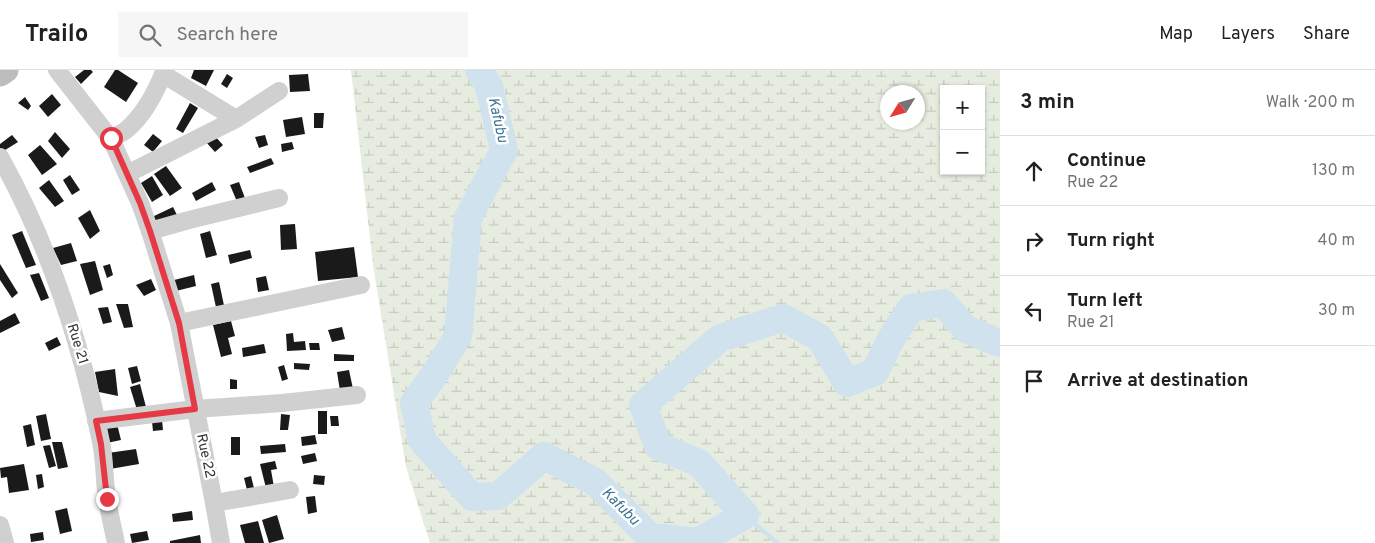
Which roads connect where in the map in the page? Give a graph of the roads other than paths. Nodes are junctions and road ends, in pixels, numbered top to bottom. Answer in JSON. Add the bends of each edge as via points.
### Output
{"nodes":[{"id":1,"x":6,"y":70,"type":"edge"},
{"id":2,"x":57,"y":70,"type":"edge"},
{"id":3,"x":164,"y":72,"type":"edge"},
{"id":4,"x":0,"y":74,"type":"edge"},
{"id":5,"x":278,"y":91,"type":"dead end"},
{"id":6,"x":236,"y":119,"type":"junction"},
{"id":7,"x":111,"y":138,"type":"junction"},
{"id":8,"x":0,"y":157,"type":"edge"},
{"id":9,"x":127,"y":174,"type":"junction"},
{"id":10,"x":279,"y":198,"type":"dead end"},
{"id":11,"x":150,"y":231,"type":"junction"},
{"id":12,"x":361,"y":285,"type":"dead end"},
{"id":13,"x":179,"y":323,"type":"junction"},
{"id":14,"x":358,"y":395,"type":"dead end"},
{"id":15,"x":195,"y":409,"type":"junction"},
{"id":16,"x":96,"y":421,"type":"junction"},
{"id":17,"x":290,"y":490,"type":"dead end"},
{"id":18,"x":214,"y":503,"type":"junction"},
{"id":19,"x":0,"y":525,"type":"edge"},
{"id":20,"x":5,"y":543,"type":"edge"},
{"id":21,"x":116,"y":543,"type":"edge"},
{"id":22,"x":221,"y":543,"type":"edge"}],
"edges":[{"from":1,"to":4,"type":"street"},
{"from":2,"to":7,"type":"street","name":"Rue 22"},
{"from":3,"to":6,"type":"street"},
{"from":3,"to":7,"type":"street","via":[[136,121]]},
{"from":5,"to":6,"type":"street"},
{"from":6,"to":9,"type":"street"},
{"from":7,"to":9,"type":"street","name":"Rue 22"},
{"from":8,"to":16,"type":"street","name":"Rue 21","via":[[18,189],[50,265],[76,340]]},
{"from":9,"to":11,"type":"street","name":"Rue 22"},
{"from":10,"to":11,"type":"street"},
{"from":11,"to":13,"type":"street","name":"Rue 22"},
{"from":12,"to":13,"type":"street"},
{"from":13,"to":15,"type":"street","name":"Rue 22"},
{"from":14,"to":15,"type":"street"},
{"from":15,"to":16,"type":"street"},
{"from":15,"to":18,"type":"street","name":"Rue 22"},
{"from":16,"to":21,"type":"street","name":"Rue 21"},
{"from":17,"to":18,"type":"street"},
{"from":18,"to":22,"type":"street","name":"Rue 22"},
{"from":19,"to":20,"type":"street"}]}
